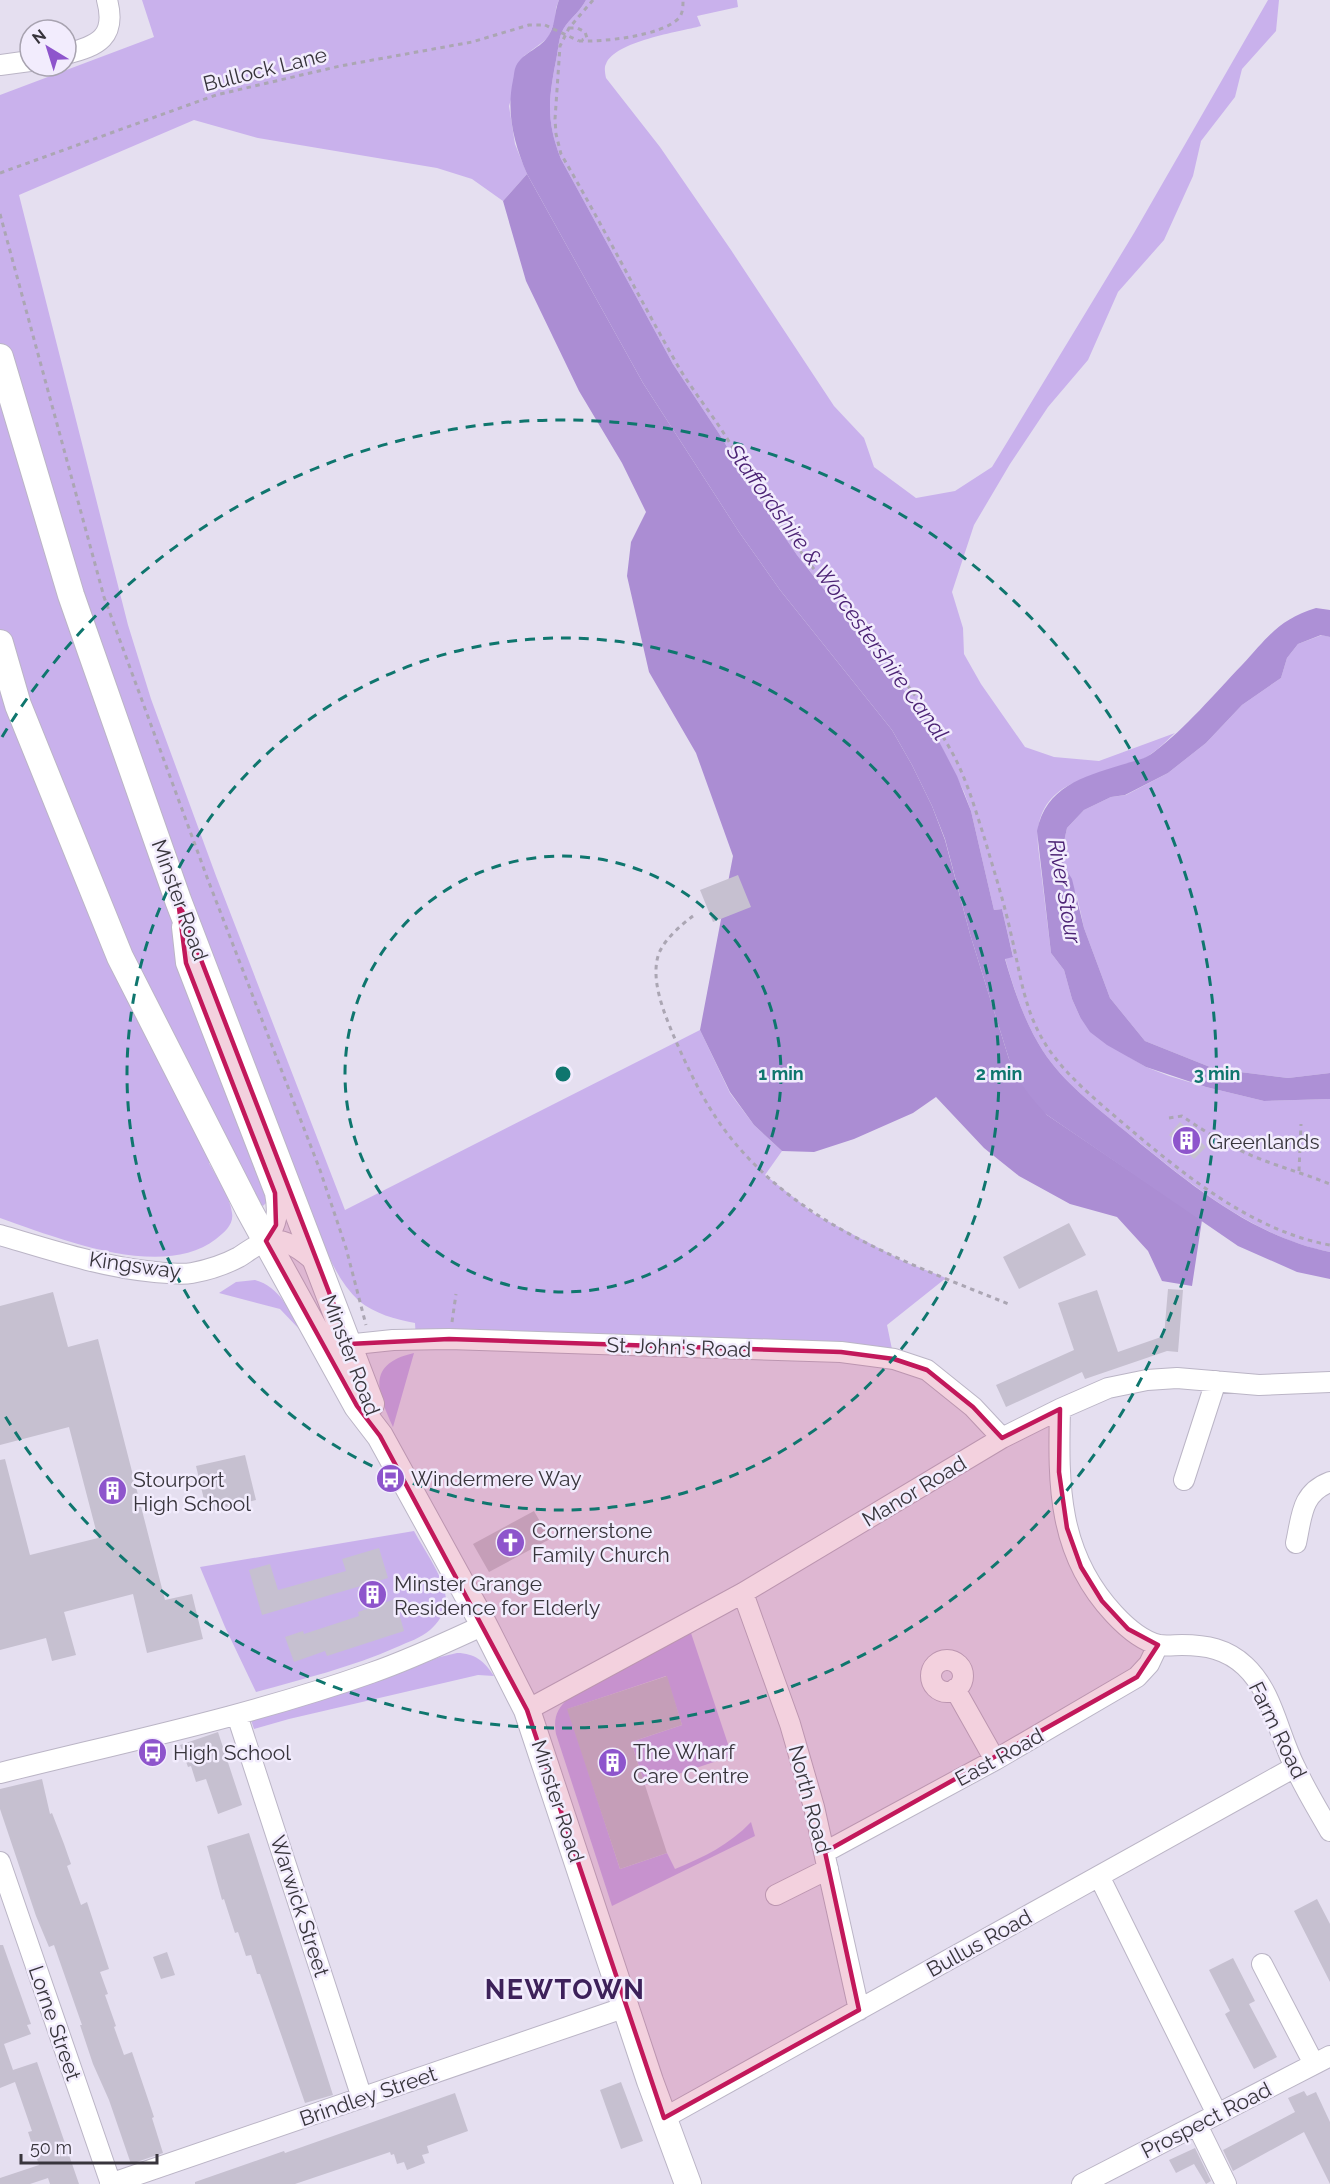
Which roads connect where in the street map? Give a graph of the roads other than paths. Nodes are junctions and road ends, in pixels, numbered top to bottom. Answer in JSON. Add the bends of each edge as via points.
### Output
{"nodes":[{"id":1,"x":107,"y":0,"type":"edge"},
{"id":2,"x":78,"y":50,"type":"edge"},
{"id":3,"x":18,"y":63,"type":"edge"},
{"id":4,"x":0,"y":65,"type":"edge"},
{"id":5,"x":0,"y":357,"type":"edge"},
{"id":6,"x":0,"y":644,"type":"edge"},
{"id":7,"x":178,"y":900,"type":"junction"},
{"id":8,"x":0,"y":1235,"type":"edge"},
{"id":9,"x":266,"y":1241,"type":"junction"},
{"id":10,"x":315,"y":1262,"type":"junction"},
{"id":11,"x":349,"y":1345,"type":"junction"},
{"id":12,"x":1216,"y":1381,"type":"junction"},
{"id":13,"x":1330,"y":1382,"type":"edge"},
{"id":14,"x":1060,"y":1409,"type":"junction"},
{"id":15,"x":1002,"y":1438,"type":"junction"},
{"id":16,"x":1184,"y":1480,"type":"dead end"},
{"id":17,"x":1330,"y":1482,"type":"edge"},
{"id":18,"x":1296,"y":1543,"type":"dead end"},
{"id":19,"x":743,"y":1593,"type":"junction"},
{"id":20,"x":484,"y":1625,"type":"junction"},
{"id":21,"x":1158,"y":1645,"type":"junction"},
{"id":22,"x":955,"y":1689,"type":"dead end"},
{"id":23,"x":527,"y":1710,"type":"junction"},
{"id":24,"x":237,"y":1715,"type":"junction"},
{"id":25,"x":995,"y":1760,"type":"junction"},
{"id":26,"x":1295,"y":1767,"type":"junction"},
{"id":27,"x":0,"y":1773,"type":"edge"},
{"id":28,"x":1330,"y":1831,"type":"edge"},
{"id":29,"x":826,"y":1861,"type":"junction"},
{"id":30,"x":0,"y":1862,"type":"edge"},
{"id":31,"x":1099,"y":1876,"type":"junction"},
{"id":32,"x":776,"y":1895,"type":"dead end"},
{"id":33,"x":1262,"y":1964,"type":"dead end"},
{"id":34,"x":626,"y":2007,"type":"junction"},
{"id":35,"x":859,"y":2010,"type":"junction"},
{"id":36,"x":1322,"y":2060,"type":"edge"},
{"id":37,"x":362,"y":2098,"type":"junction"},
{"id":38,"x":1217,"y":2114,"type":"junction"},
{"id":39,"x":664,"y":2118,"type":"junction"},
{"id":40,"x":1197,"y":2125,"type":"junction"},
{"id":41,"x":110,"y":2184,"type":"edge"},
{"id":42,"x":688,"y":2184,"type":"edge"},
{"id":43,"x":698,"y":2184,"type":"edge"},
{"id":44,"x":1082,"y":2184,"type":"edge"},
{"id":45,"x":1226,"y":2184,"type":"edge"}],
"edges":[{"from":1,"to":2,"type":"street","via":[[108,32],[102,41]]},
{"from":3,"to":4,"type":"street"},
{"from":5,"to":7,"type":"main road","name":"Minster Road","via":[[71,595]]},
{"from":6,"to":9,"type":"main road","name":"Minster Road","via":[[18,705],[120,957]]},
{"from":7,"to":9,"type":"street","via":[[186,963],[275,1193],[276,1225]]},
{"from":7,"to":10,"type":"main road","name":"Minster Road"},
{"from":8,"to":9,"type":"street","name":"Kingsway","via":[[86,1260],[171,1274],[220,1266]]},
{"from":9,"to":10,"type":"street","via":[[292,1246]]},
{"from":9,"to":11,"type":"main road","name":"Minster Road"},
{"from":10,"to":11,"type":"main road","name":"Minster Road"},
{"from":11,"to":15,"type":"street","name":"St. John's Road","via":[[449,1339],[841,1352],[894,1359],[927,1370],[973,1407]]},
{"from":11,"to":20,"type":"main road","name":"Minster Road","via":[[357,1406],[381,1436]]},
{"from":12,"to":13,"type":"street","name":"Manor Road","via":[[1259,1385]]},
{"from":12,"to":14,"type":"street","name":"Manor Road","via":[[1147,1380],[1108,1388]]},
{"from":12,"to":16,"type":"street"},
{"from":14,"to":15,"type":"street","name":"Manor Road"},
{"from":14,"to":21,"type":"street","name":"Farm Road","via":[[1059,1472],[1067,1528],[1081,1566],[1102,1601],[1128,1629]]},
{"from":15,"to":19,"type":"street","name":"Manor Road"},
{"from":17,"to":18,"type":"street","via":[[1313,1491],[1305,1502]]},
{"from":19,"to":23,"type":"street","name":"Manor Road"},
{"from":19,"to":29,"type":"street","name":"North Road","via":[[790,1724]]},
{"from":20,"to":23,"type":"main road","name":"Minster Road"},
{"from":20,"to":24,"type":"street","via":[[372,1673]]},
{"from":21,"to":25,"type":"street","name":"East Road","via":[[1137,1677]]},
{"from":21,"to":26,"type":"street","name":"Farm Road","via":[[1217,1648],[1246,1667],[1273,1711]]},
{"from":22,"to":25,"type":"street"},
{"from":23,"to":34,"type":"main road","name":"Minster Road"},
{"from":24,"to":27,"type":"street"},
{"from":24,"to":37,"type":"street","name":"Warwick Street"},
{"from":25,"to":29,"type":"street","name":"East Road"},
{"from":26,"to":28,"type":"street","name":"Farm Road"},
{"from":26,"to":31,"type":"street","name":"Bullus Road"},
{"from":29,"to":32,"type":"street","name":"East Road"},
{"from":29,"to":35,"type":"street","name":"North Road"},
{"from":30,"to":41,"type":"street","name":"Lorne Street"},
{"from":31,"to":35,"type":"street","name":"Bullus Road"},
{"from":31,"to":38,"type":"street"},
{"from":33,"to":36,"type":"street"},
{"from":34,"to":37,"type":"street","name":"Brindley Street"},
{"from":34,"to":39,"type":"main road","name":"Minster Road"},
{"from":35,"to":39,"type":"street","name":"Bullus Road"},
{"from":36,"to":38,"type":"street","name":"Prospect Road"},
{"from":37,"to":41,"type":"street","name":"Brindley Street"},
{"from":38,"to":40,"type":"street","name":"Prospect Road"},
{"from":39,"to":42,"type":"main road","name":"Minster Road"},
{"from":39,"to":43,"type":"main road","name":"Minster Road"},
{"from":40,"to":44,"type":"street","name":"Prospect Road"},
{"from":40,"to":45,"type":"street"}]}
